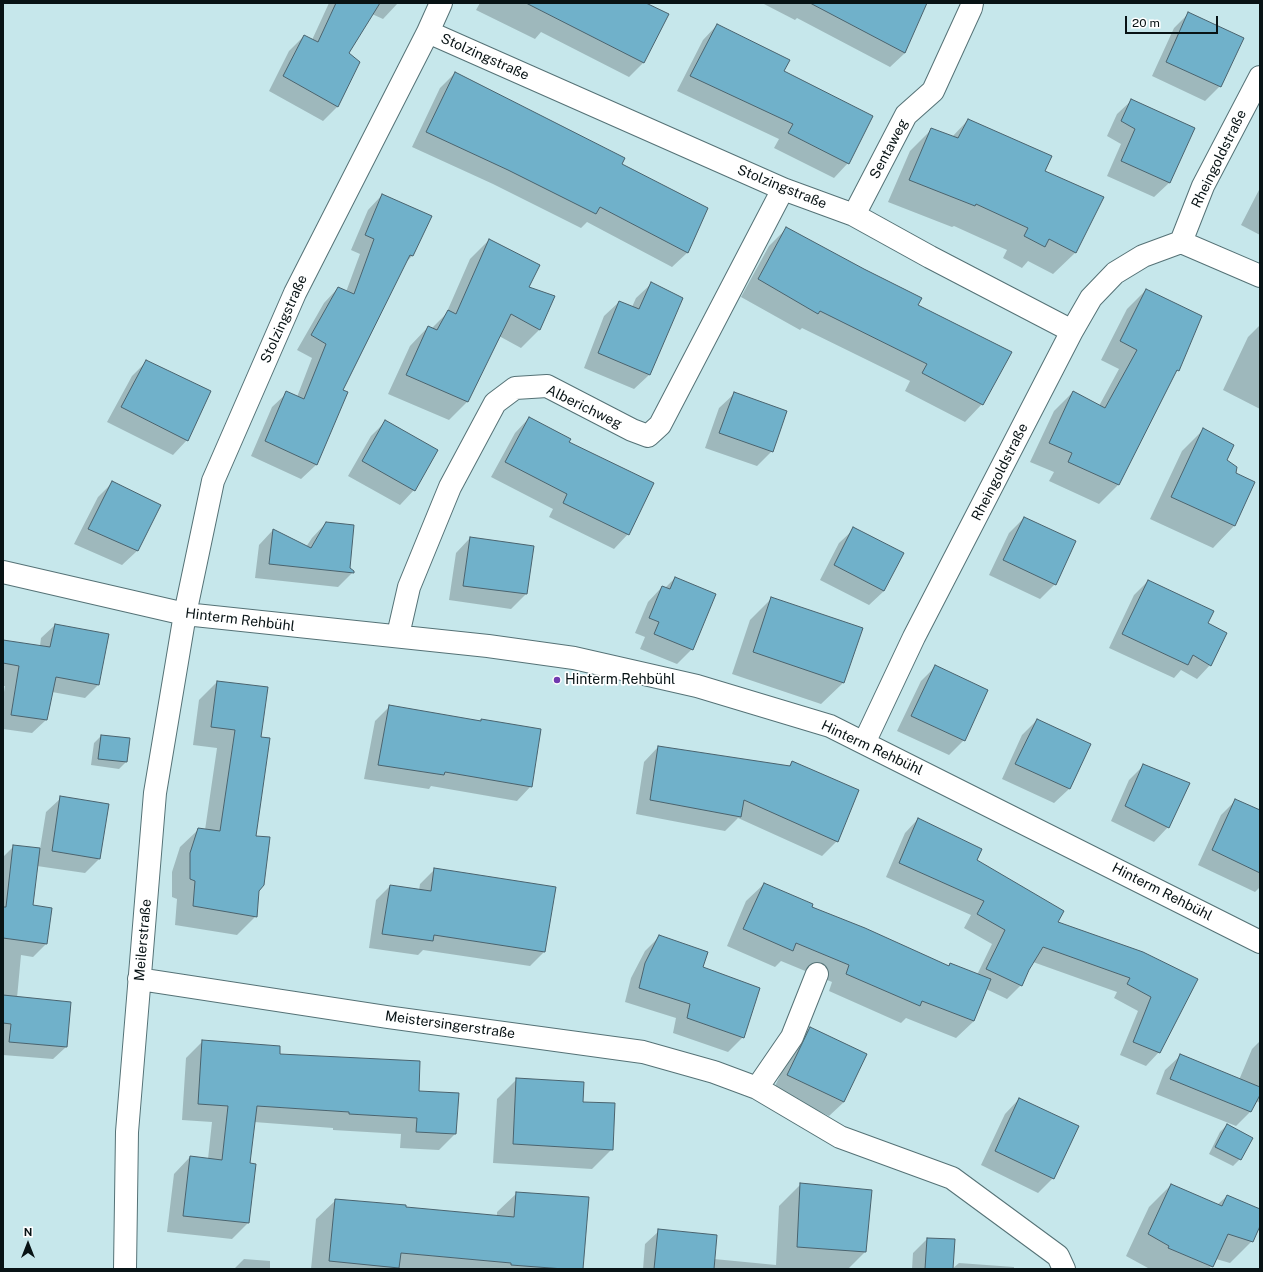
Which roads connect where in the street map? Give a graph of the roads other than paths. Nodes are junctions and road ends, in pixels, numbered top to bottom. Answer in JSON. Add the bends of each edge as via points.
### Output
{"nodes":[{"id":1,"x":441,"y":3,"type":"edge"},
{"id":2,"x":972,"y":3,"type":"edge"},
{"id":3,"x":428,"y":32,"type":"junction"},
{"id":4,"x":1260,"y":77,"type":"edge"},
{"id":5,"x":783,"y":189,"type":"junction"},
{"id":6,"x":854,"y":215,"type":"junction"},
{"id":7,"x":1180,"y":242,"type":"junction"},
{"id":8,"x":1260,"y":276,"type":"edge"},
{"id":9,"x":1072,"y":331,"type":"junction"},
{"id":10,"x":3,"y":572,"type":"edge"},
{"id":11,"x":185,"y":614,"type":"junction"},
{"id":12,"x":398,"y":636,"type":"junction"},
{"id":13,"x":864,"y":744,"type":"junction"},
{"id":14,"x":1260,"y":942,"type":"edge"},
{"id":15,"x":817,"y":974,"type":"dead end"},
{"id":16,"x":139,"y":979,"type":"junction"},
{"id":17,"x":757,"y":1088,"type":"junction"},
{"id":18,"x":125,"y":1269,"type":"edge"},
{"id":19,"x":1064,"y":1269,"type":"edge"}],
"edges":[{"from":1,"to":3,"type":"street"},
{"from":2,"to":6,"type":"street","name":"Sentaweg","via":[[933,91],[906,115]]},
{"from":3,"to":5,"type":"street","name":"Stolzingstraße"},
{"from":3,"to":11,"type":"street","name":"Stolzingstraße","via":[[295,293],[213,481]]},
{"from":4,"to":7,"type":"street","name":"Rheingoldstraße","via":[[1203,186]]},
{"from":5,"to":6,"type":"street","name":"Stolzingstraße"},
{"from":5,"to":12,"type":"street","name":"Alberichweg","via":[[660,425],[648,436],[547,386],[515,388],[495,403],[450,488],[409,587]]},
{"from":6,"to":9,"type":"street","name":"Stolzingstraße","via":[[930,258]]},
{"from":7,"to":8,"type":"street"},
{"from":7,"to":9,"type":"street","name":"Rheingoldstraße","via":[[1143,256],[1114,272],[1091,298]]},
{"from":9,"to":13,"type":"street","name":"Rheingoldstraße","via":[[914,637]]},
{"from":10,"to":11,"type":"street","name":"Hinterm Rehbühl"},
{"from":11,"to":12,"type":"street","name":"Hinterm Rehbühl"},
{"from":11,"to":16,"type":"street","name":"Meilerstraße","via":[[156,793]]},
{"from":12,"to":13,"type":"street","name":"Hinterm Rehbühl","via":[[574,658],[697,686],[830,726]]},
{"from":13,"to":14,"type":"street","name":"Hinterm Rehbühl"},
{"from":15,"to":17,"type":"street","via":[[792,1037]]},
{"from":16,"to":17,"type":"street","name":"Meistersingerstraße","via":[[387,1017],[643,1052],[714,1072]]},
{"from":16,"to":18,"type":"street","name":"Meilerstraße","via":[[128,1132]]},
{"from":17,"to":19,"type":"street","name":"Meistersingerstraße","via":[[840,1137],[952,1178],[1058,1256]]}]}
